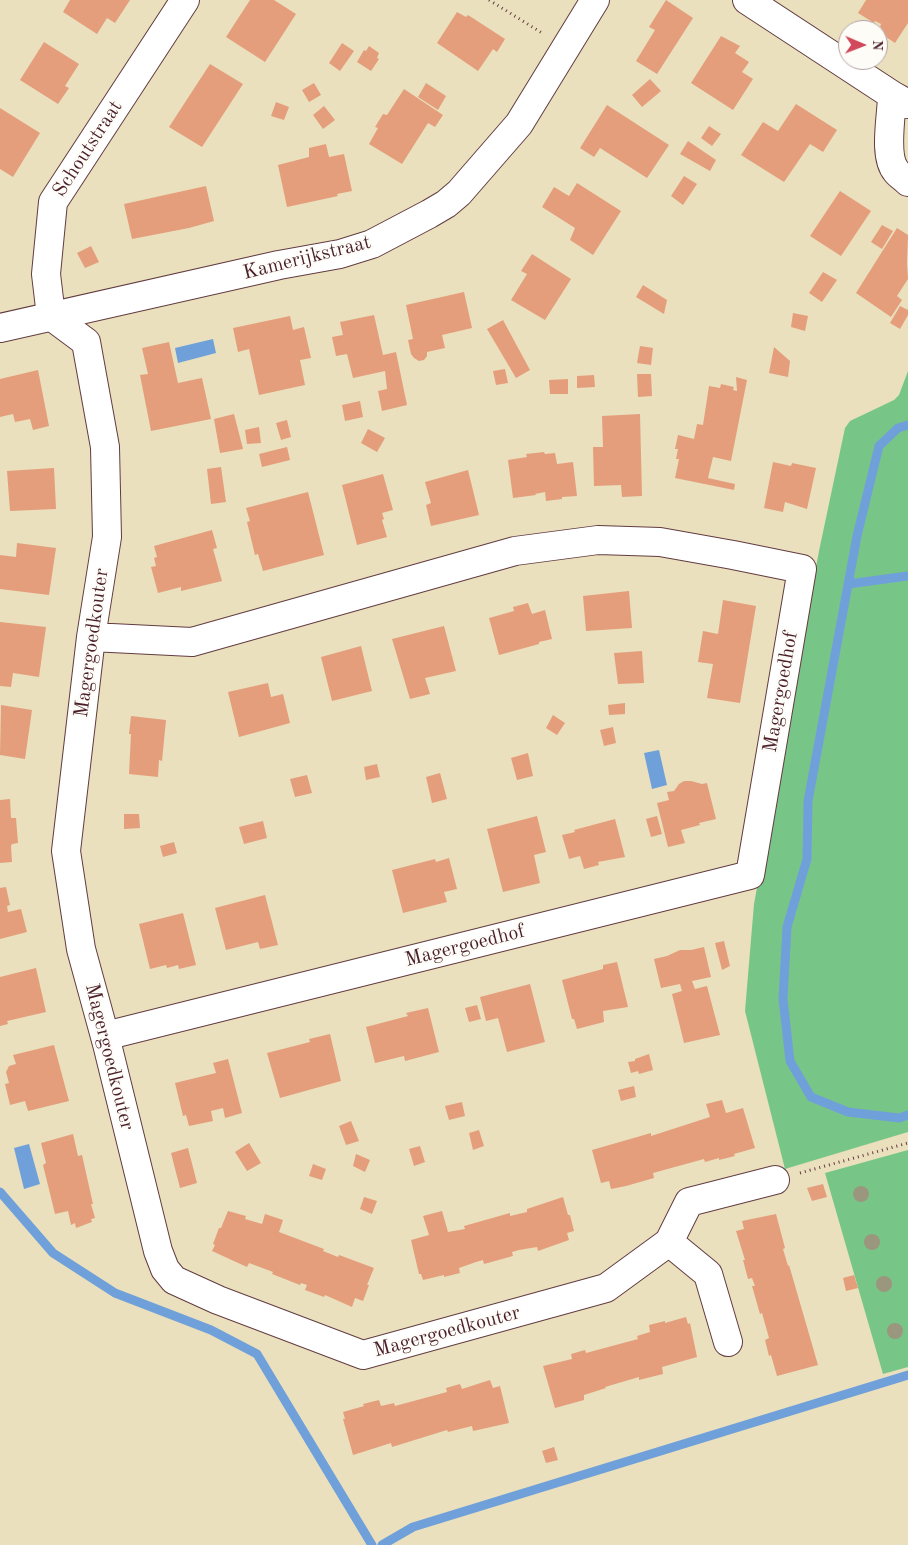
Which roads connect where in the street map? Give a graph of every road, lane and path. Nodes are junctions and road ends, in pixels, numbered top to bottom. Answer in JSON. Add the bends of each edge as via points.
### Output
{"nodes":[{"id":1,"x":184,"y":0,"type":"edge"},
{"id":2,"x":489,"y":0,"type":"edge"},
{"id":3,"x":595,"y":0,"type":"edge"},
{"id":4,"x":747,"y":0,"type":"edge"},
{"id":5,"x":566,"y":48,"type":"junction"},
{"id":6,"x":900,"y":99,"type":"edge"},
{"id":7,"x":908,"y":182,"type":"edge"},
{"id":8,"x":51,"y":316,"type":"junction"},
{"id":9,"x":0,"y":328,"type":"edge"},
{"id":10,"x":91,"y":637,"type":"junction"},
{"id":11,"x":105,"y":1036,"type":"junction"},
{"id":12,"x":908,"y":1142,"type":"edge"},
{"id":13,"x":775,"y":1180,"type":"joint"},
{"id":14,"x":669,"y":1242,"type":"junction"},
{"id":15,"x":728,"y":1342,"type":"dead end"}],
"edges":[{"from":1,"to":8,"type":"street","name":"Schoutstraat","via":[[53,202],[46,274]]},
{"from":2,"to":5,"type":"path"},
{"from":3,"to":5,"type":"street","name":"Kamerijkstraat"},
{"from":4,"to":6,"type":"street"},
{"from":5,"to":8,"type":"street","name":"Kamerijkstraat","via":[[519,124],[459,193],[446,204],[380,240],[340,254]]},
{"from":6,"to":7,"type":"street","via":[[890,155],[895,170]]},
{"from":8,"to":9,"type":"street","name":"Kamerijkstraat"},
{"from":8,"to":10,"type":"street","name":"Magergoedkouter","via":[[86,342],[105,447],[108,537]]},
{"from":10,"to":11,"type":"street","name":"Magergoedkouter","via":[[66,851],[81,949]]},
{"from":10,"to":11,"type":"street","name":"Magergoedhof","via":[[192,642],[515,551],[598,540],[660,542],[802,569],[750,875]]},
{"from":11,"to":14,"type":"street","name":"Magergoedkouter","via":[[165,1270],[174,1280],[218,1300],[363,1355],[606,1288]]},
{"from":12,"to":13,"type":"path"},
{"from":13,"to":14,"type":"street","name":"Magergoedkouter","via":[[689,1202]]},
{"from":14,"to":15,"type":"street","via":[[708,1274]]}]}
